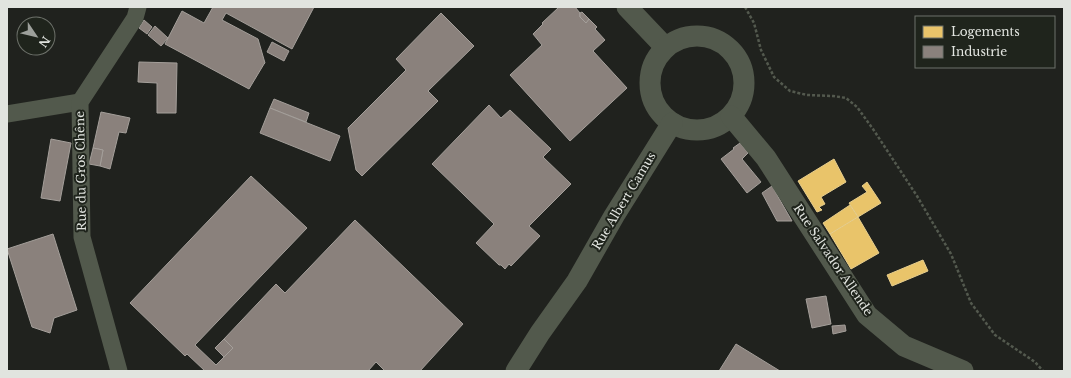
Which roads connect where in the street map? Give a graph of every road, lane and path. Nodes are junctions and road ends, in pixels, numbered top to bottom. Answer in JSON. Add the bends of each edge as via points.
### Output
{"nodes":[{"id":1,"x":138,"y":7,"type":"edge"},
{"id":2,"x":627,"y":7,"type":"edge"},
{"id":3,"x":745,"y":7,"type":"edge"},
{"id":4,"x":665,"y":48,"type":"junction"},
{"id":5,"x":80,"y":102,"type":"junction"},
{"id":6,"x":7,"y":114,"type":"edge"},
{"id":7,"x":732,"y":116,"type":"junction"},
{"id":8,"x":672,"y":123,"type":"junction"},
{"id":9,"x":577,"y":280,"type":"junction"},
{"id":10,"x":119,"y":371,"type":"edge"},
{"id":11,"x":516,"y":371,"type":"edge"},
{"id":12,"x":533,"y":371,"type":"edge"},
{"id":13,"x":963,"y":371,"type":"edge"},
{"id":14,"x":1043,"y":371,"type":"edge"}],
"edges":[{"from":1,"to":5,"type":"street","name":"Rue du Gros Chêne","via":[[135,18]]},
{"from":2,"to":4,"type":"street"},
{"from":3,"to":14,"type":"path","via":[[754,23],[761,50],[774,77],[790,91],[846,98],[857,107],[917,196],[951,254],[971,303],[995,335],[1035,362]]},
{"from":4,"to":7,"type":"street","via":[[679,39],[695,35],[716,39],[737,56],[744,70],[745,87],[741,102]]},
{"from":4,"to":8,"type":"street","via":[[656,59],[651,72],[650,87],[661,114]]},
{"from":5,"to":6,"type":"street"},
{"from":5,"to":10,"type":"street","name":"Rue du Gros Chêne","via":[[82,236]]},
{"from":7,"to":8,"type":"street","via":[[718,125],[703,130],[687,129]]},
{"from":7,"to":13,"type":"street","name":"Rue Salvador Allende","via":[[766,158],[867,315],[904,346]]},
{"from":8,"to":9,"type":"street","name":"Rue Albert Camus"},
{"from":9,"to":11,"type":"street","name":"Rue Albert Camus"},
{"from":9,"to":12,"type":"street","name":"Rue Albert Camus"}]}
